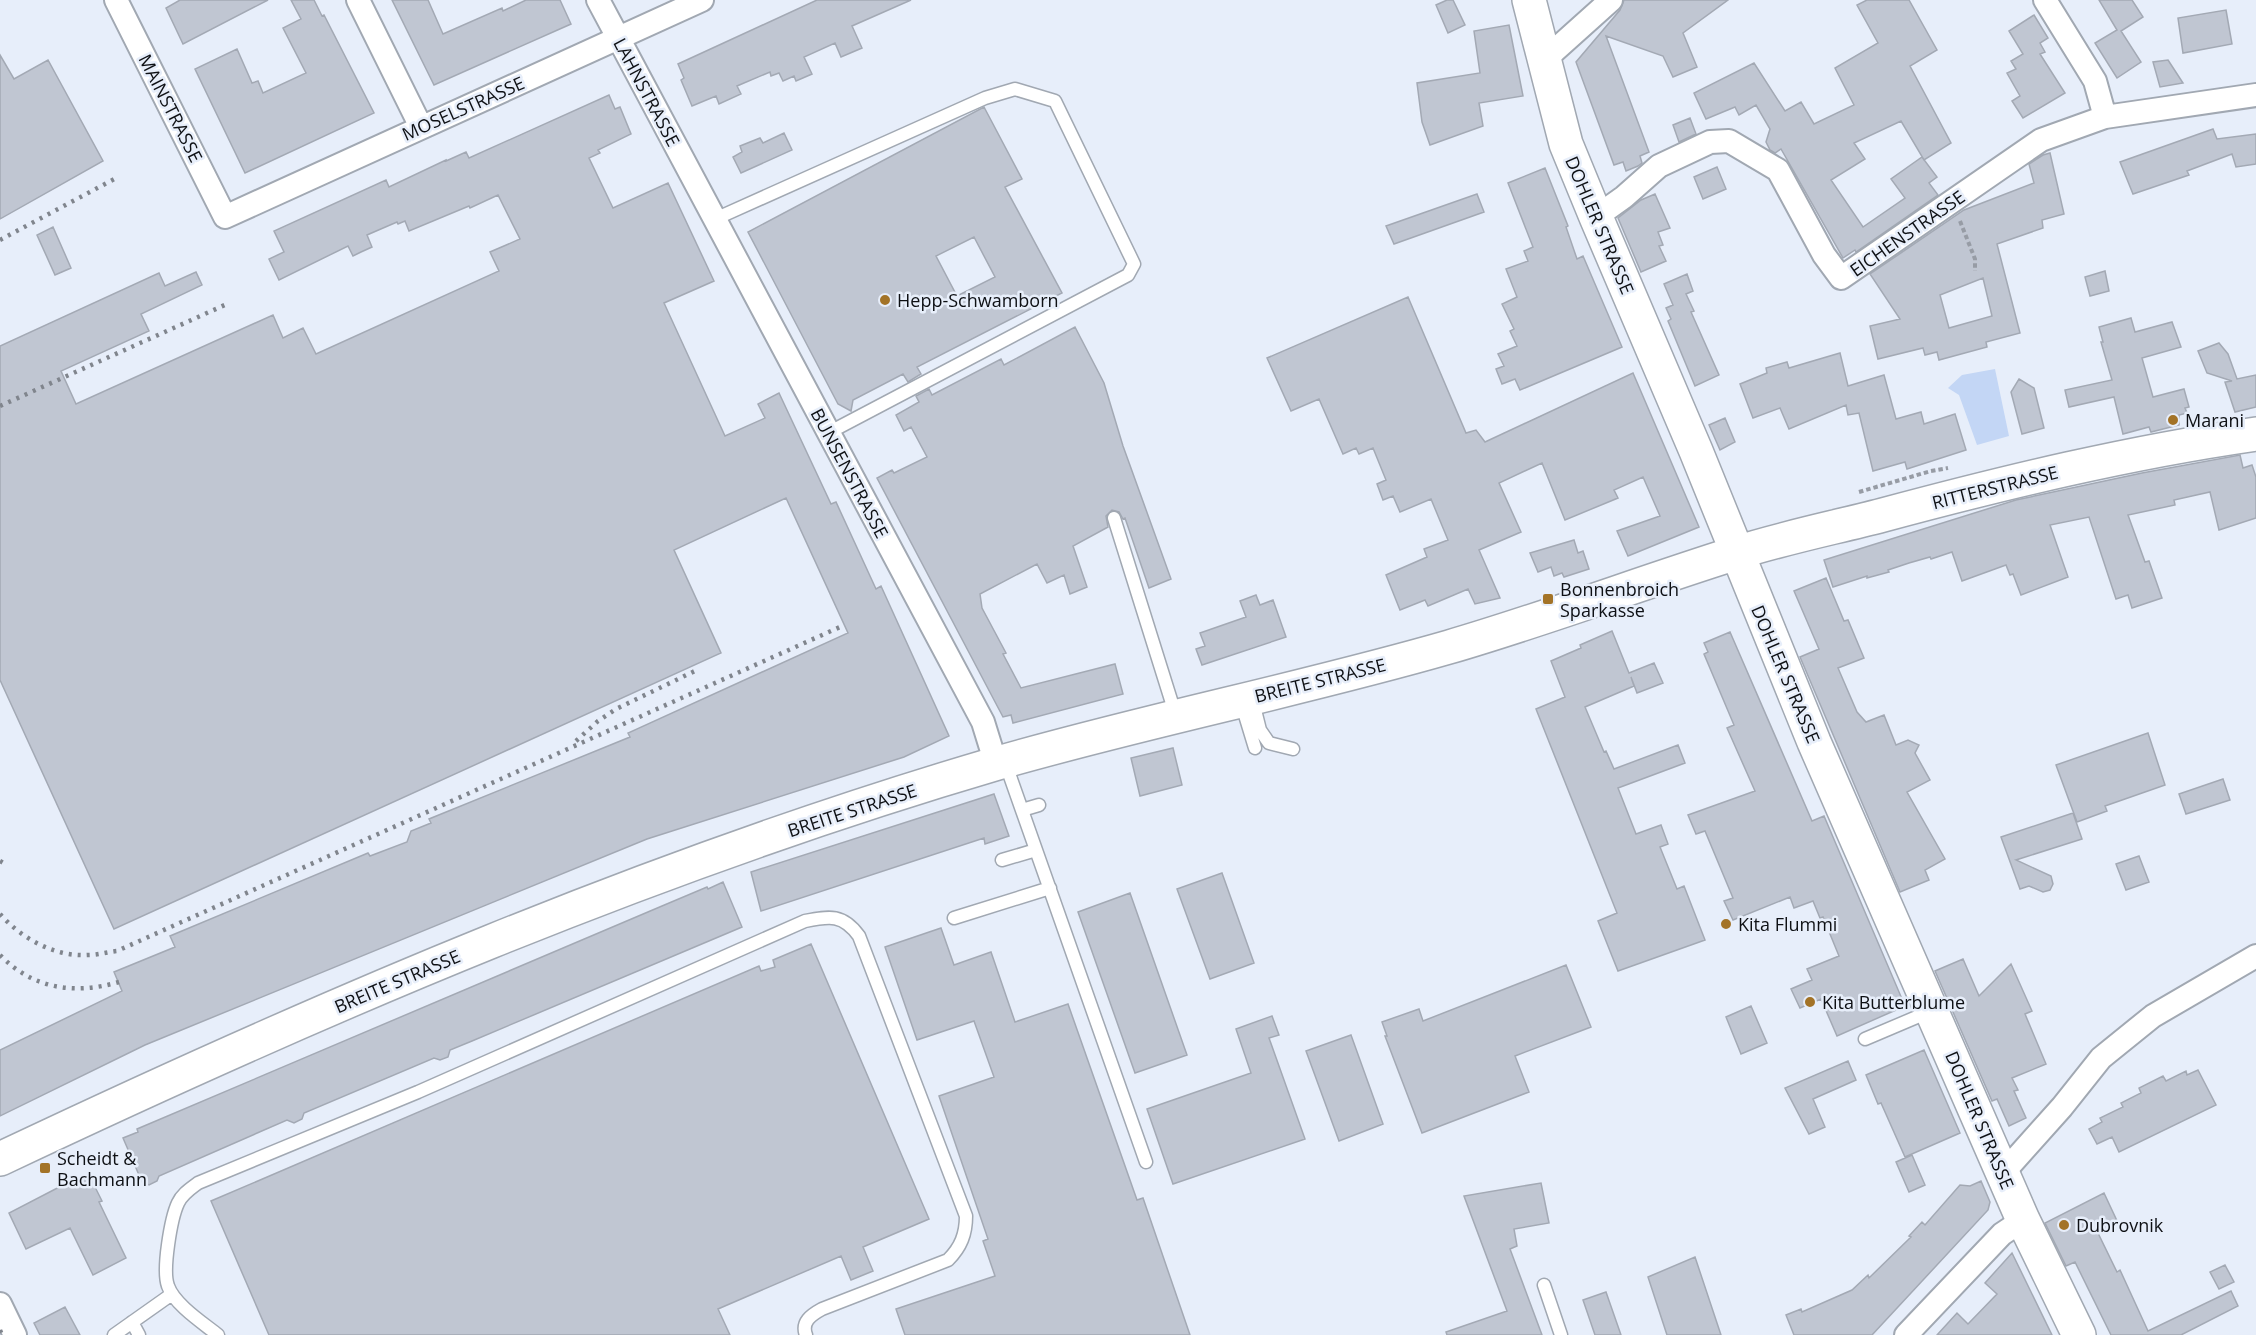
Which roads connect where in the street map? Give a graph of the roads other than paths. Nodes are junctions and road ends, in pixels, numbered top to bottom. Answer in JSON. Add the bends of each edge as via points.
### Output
{"nodes":[{"id":1,"x":117,"y":0,"type":"edge"},
{"id":2,"x":358,"y":0,"type":"edge"},
{"id":3,"x":598,"y":0,"type":"edge"},
{"id":4,"x":702,"y":0,"type":"edge"},
{"id":5,"x":1529,"y":0,"type":"edge"},
{"id":6,"x":1611,"y":0,"type":"edge"},
{"id":7,"x":2045,"y":0,"type":"edge"},
{"id":8,"x":618,"y":39,"type":"junction"},
{"id":9,"x":1544,"y":61,"type":"junction"},
{"id":10,"x":2256,"y":95,"type":"edge"},
{"id":11,"x":2105,"y":117,"type":"junction"},
{"id":12,"x":422,"y":127,"type":"junction"},
{"id":13,"x":697,"y":185,"type":"joint"},
{"id":14,"x":225,"y":217,"type":"joint"},
{"id":15,"x":1596,"y":217,"type":"junction"},
{"id":16,"x":715,"y":219,"type":"junction"},
{"id":17,"x":828,"y":434,"type":"junction"},
{"id":18,"x":2256,"y":434,"type":"edge"},
{"id":19,"x":1114,"y":518,"type":"dead end"},
{"id":20,"x":1736,"y":553,"type":"junction"},
{"id":21,"x":1246,"y":699,"type":"junction"},
{"id":22,"x":1177,"y":717,"type":"junction"},
{"id":23,"x":1255,"y":748,"type":"dead end"},
{"id":24,"x":1293,"y":749,"type":"dead end"},
{"id":25,"x":1001,"y":762,"type":"junction"},
{"id":26,"x":1039,"y":805,"type":"dead end"},
{"id":27,"x":1022,"y":810,"type":"junction"},
{"id":28,"x":1036,"y":850,"type":"junction"},
{"id":29,"x":1002,"y":860,"type":"dead end"},
{"id":30,"x":1050,"y":888,"type":"junction"},
{"id":31,"x":954,"y":918,"type":"dead end"},
{"id":32,"x":2256,"y":956,"type":"edge"},
{"id":33,"x":1932,"y":1010,"type":"junction"},
{"id":34,"x":1865,"y":1039,"type":"dead end"},
{"id":35,"x":0,"y":1159,"type":"edge"},
{"id":36,"x":1146,"y":1162,"type":"dead end"},
{"id":37,"x":2003,"y":1173,"type":"junction"},
{"id":38,"x":2023,"y":1220,"type":"junction"},
{"id":39,"x":1544,"y":1285,"type":"dead end"},
{"id":40,"x":172,"y":1294,"type":"junction"},
{"id":41,"x":0,"y":1304,"type":"edge"},
{"id":42,"x":132,"y":1322,"type":"junction"},
{"id":43,"x":15,"y":1335,"type":"edge"},
{"id":44,"x":114,"y":1335,"type":"edge"},
{"id":45,"x":139,"y":1335,"type":"edge"},
{"id":46,"x":218,"y":1335,"type":"edge"},
{"id":47,"x":806,"y":1335,"type":"edge"},
{"id":48,"x":1561,"y":1335,"type":"edge"},
{"id":49,"x":1906,"y":1335,"type":"edge"},
{"id":50,"x":2079,"y":1335,"type":"edge"}],
"edges":[{"from":1,"to":14,"type":"street","name":"MAINSTRASSE"},
{"from":2,"to":12,"type":"street"},
{"from":3,"to":8,"type":"street","name":"LAHNSTRASSE"},
{"from":4,"to":8,"type":"street","name":"MOSELSTRASSE"},
{"from":5,"to":9,"type":"main road","name":"DOHLER STRASSE"},
{"from":6,"to":9,"type":"street"},
{"from":7,"to":11,"type":"street","via":[[2095,81]]},
{"from":8,"to":12,"type":"street","name":"MOSELSTRASSE"},
{"from":8,"to":13,"type":"street","name":"LAHNSTRASSE"},
{"from":9,"to":15,"type":"main road","name":"DOHLER STRASSE","via":[[1566,144]]},
{"from":10,"to":11,"type":"street","name":"EICHENSTRASSE"},
{"from":11,"to":15,"type":"street","name":"EICHENSTRASSE","via":[[2041,140],[1840,279],[1778,170],[1730,141],[1710,142],[1659,166]]},
{"from":12,"to":14,"type":"street","name":"MOSELSTRASSE"},
{"from":13,"to":16,"type":"street","name":"BUNSENSTRASSE"},
{"from":15,"to":20,"type":"main road","name":"DOHLER STRASSE"},
{"from":16,"to":17,"type":"street","name":"BUNSENSTRASSE"},
{"from":16,"to":17,"type":"lane","via":[[985,98],[1015,89],[1054,101],[1134,264],[1128,275]]},
{"from":17,"to":25,"type":"street","name":"BUNSENSTRASSE"},
{"from":18,"to":20,"type":"main road","name":"RITTERSTRASSE","via":[[2004,483]]},
{"from":19,"to":22,"type":"lane"},
{"from":20,"to":21,"type":"main road","name":"BREITE STRASSE","via":[[1445,648]]},
{"from":20,"to":33,"type":"main road","name":"DOHLER STRASSE"},
{"from":21,"to":22,"type":"main road","name":"BREITE STRASSE"},
{"from":21,"to":23,"type":"lane"},
{"from":21,"to":24,"type":"lane","via":[[1269,743]]},
{"from":22,"to":25,"type":"main road","name":"BREITE STRASSE"},
{"from":25,"to":27,"type":"lane"},
{"from":25,"to":35,"type":"main road","name":"BREITE STRASSE","via":[[644,880],[394,982],[138,1093]]},
{"from":26,"to":27,"type":"lane"},
{"from":27,"to":28,"type":"lane"},
{"from":28,"to":29,"type":"lane"},
{"from":28,"to":30,"type":"lane"},
{"from":30,"to":31,"type":"lane"},
{"from":30,"to":36,"type":"lane"},
{"from":32,"to":37,"type":"street","via":[[2152,1016],[2101,1059]]},
{"from":33,"to":34,"type":"lane"},
{"from":33,"to":37,"type":"main road","name":"DOHLER STRASSE"},
{"from":37,"to":38,"type":"main road","name":"DOHLER STRASSE"},
{"from":38,"to":49,"type":"street","via":[[2002,1234]]},
{"from":38,"to":50,"type":"main road","name":"DOHLER STRASSE"},
{"from":39,"to":48,"type":"lane"},
{"from":40,"to":42,"type":"lane"},
{"from":40,"to":46,"type":"lane"},
{"from":40,"to":47,"type":"lane","via":[[165,1262],[177,1204],[198,1183],[418,1092],[805,921],[840,918],[859,936],[966,1216],[966,1228],[957,1251],[948,1260],[822,1309],[805,1324]]},
{"from":41,"to":43,"type":"street"},
{"from":42,"to":44,"type":"lane"},
{"from":42,"to":45,"type":"lane"}]}
